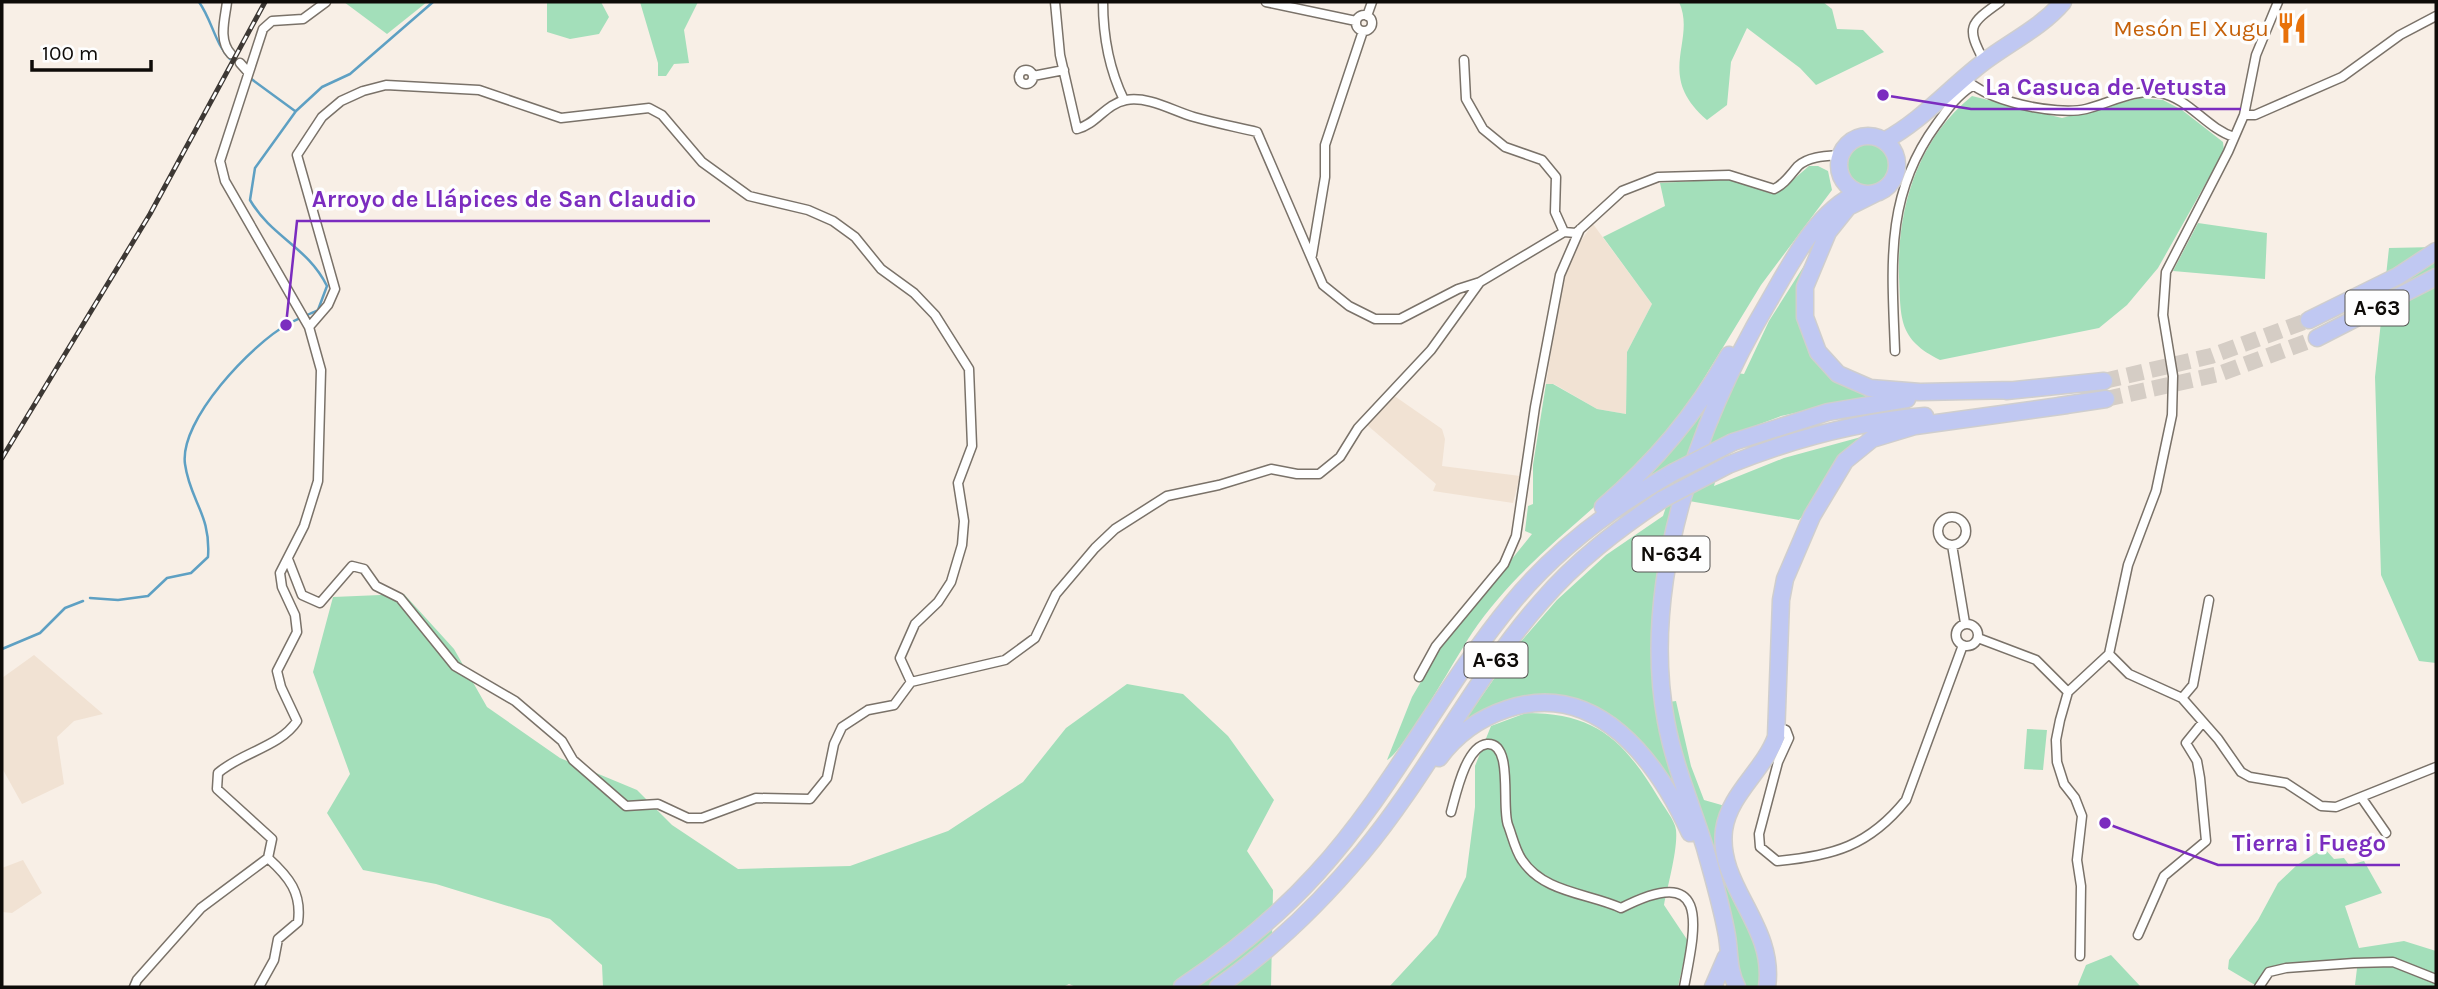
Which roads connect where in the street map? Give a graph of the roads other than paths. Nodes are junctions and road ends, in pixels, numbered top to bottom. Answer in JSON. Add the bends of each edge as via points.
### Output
{"nodes":[{"id":1,"x":227,"y":2,"type":"edge"},
{"id":2,"x":327,"y":2,"type":"edge"},
{"id":3,"x":1055,"y":2,"type":"edge"},
{"id":4,"x":1103,"y":2,"type":"edge"},
{"id":5,"x":1266,"y":2,"type":"edge"},
{"id":6,"x":1371,"y":2,"type":"edge"},
{"id":7,"x":2000,"y":2,"type":"edge"},
{"id":8,"x":2063,"y":2,"type":"edge"},
{"id":9,"x":2278,"y":2,"type":"edge"},
{"id":10,"x":1367,"y":16,"type":"junction"},
{"id":11,"x":2436,"y":16,"type":"edge"},
{"id":12,"x":1356,"y":21,"type":"junction"},
{"id":13,"x":1363,"y":31,"type":"junction"},
{"id":14,"x":231,"y":54,"type":"dead end"},
{"id":15,"x":1464,"y":60,"type":"dead end"},
{"id":16,"x":1984,"y":61,"type":"junction"},
{"id":17,"x":240,"y":63,"type":"dead end"},
{"id":18,"x":1064,"y":70,"type":"junction"},
{"id":19,"x":248,"y":72,"type":"junction"},
{"id":20,"x":1033,"y":76,"type":"dead end"},
{"id":21,"x":1968,"y":82,"type":"junction"},
{"id":22,"x":1124,"y":100,"type":"junction"},
{"id":23,"x":2244,"y":115,"type":"junction"},
{"id":24,"x":1910,"y":124,"type":"junction"},
{"id":25,"x":2234,"y":137,"type":"junction"},
{"id":26,"x":1884,"y":141,"type":"junction"},
{"id":27,"x":1840,"y":155,"type":"junction"},
{"id":28,"x":1895,"y":156,"type":"junction"},
{"id":29,"x":1840,"y":175,"type":"junction"},
{"id":30,"x":1858,"y":193,"type":"junction"},
{"id":31,"x":1876,"y":193,"type":"junction"},
{"id":32,"x":1833,"y":207,"type":"junction"},
{"id":33,"x":1580,"y":229,"type":"junction"},
{"id":34,"x":1564,"y":232,"type":"junction"},
{"id":35,"x":1803,"y":247,"type":"junction"},
{"id":36,"x":2436,"y":251,"type":"edge"},
{"id":37,"x":1312,"y":255,"type":"junction"},
{"id":38,"x":2436,"y":277,"type":"edge"},
{"id":39,"x":1480,"y":282,"type":"junction"},
{"id":40,"x":2309,"y":320,"type":"tunnel mouth"},
{"id":41,"x":306,"y":325,"type":"junction"},
{"id":42,"x":2317,"y":338,"type":"tunnel mouth"},
{"id":43,"x":1895,"y":351,"type":"dead end"},
{"id":44,"x":2104,"y":381,"type":"tunnel mouth"},
{"id":45,"x":2015,"y":390,"type":"junction"},
{"id":46,"x":2106,"y":398,"type":"tunnel mouth"},
{"id":47,"x":2067,"y":405,"type":"junction"},
{"id":48,"x":1952,"y":544,"type":"dead end"},
{"id":49,"x":289,"y":559,"type":"junction"},
{"id":50,"x":2210,"y":600,"type":"dead end"},
{"id":51,"x":1965,"y":623,"type":"junction"},
{"id":52,"x":1978,"y":638,"type":"junction"},
{"id":53,"x":1963,"y":645,"type":"junction"},
{"id":54,"x":2109,"y":653,"type":"junction"},
{"id":55,"x":1459,"y":674,"type":"junction"},
{"id":56,"x":1419,"y":677,"type":"dead end"},
{"id":57,"x":911,"y":682,"type":"junction"},
{"id":58,"x":2068,"y":692,"type":"junction"},
{"id":59,"x":2182,"y":698,"type":"junction"},
{"id":60,"x":2203,"y":722,"type":"junction"},
{"id":61,"x":1777,"y":727,"type":"junction"},
{"id":62,"x":2436,"y":767,"type":"edge"},
{"id":63,"x":2361,"y":797,"type":"junction"},
{"id":64,"x":1451,"y":812,"type":"dead end"},
{"id":65,"x":2386,"y":833,"type":"dead end"},
{"id":66,"x":1363,"y":852,"type":"junction"},
{"id":67,"x":268,"y":858,"type":"junction"},
{"id":68,"x":1713,"y":882,"type":"junction"},
{"id":69,"x":2138,"y":935,"type":"dead end"},
{"id":70,"x":1727,"y":951,"type":"junction"},
{"id":71,"x":2080,"y":956,"type":"dead end"},
{"id":72,"x":2436,"y":979,"type":"edge"},
{"id":73,"x":134,"y":987,"type":"edge"},
{"id":74,"x":259,"y":987,"type":"edge"},
{"id":75,"x":1182,"y":987,"type":"edge"},
{"id":76,"x":1218,"y":987,"type":"edge"},
{"id":77,"x":1684,"y":987,"type":"edge"},
{"id":78,"x":1713,"y":987,"type":"edge"},
{"id":79,"x":1737,"y":987,"type":"edge"},
{"id":80,"x":1767,"y":987,"type":"edge"},
{"id":81,"x":2259,"y":987,"type":"edge"}],
"edges":[{"from":1,"to":14,"type":"street","via":[[223,32]]},
{"from":2,"to":19,"type":"street","via":[[303,19],[272,21],[263,29]]},
{"from":3,"to":18,"type":"street"},
{"from":4,"to":22,"type":"street","via":[[1109,58]]},
{"from":5,"to":12,"type":"street"},
{"from":6,"to":10,"type":"street"},
{"from":7,"to":16,"type":"street","via":[[1981,15],[1971,30]]},
{"from":8,"to":16,"type":"highway"},
{"from":9,"to":23,"type":"street","via":[[2256,55]]},
{"from":10,"to":12,"type":"street"},
{"from":10,"to":13,"type":"street","via":[[1372,27]]},
{"from":11,"to":23,"type":"street","via":[[2320,89],[2255,115]]},
{"from":12,"to":13,"type":"street"},
{"from":13,"to":37,"type":"street","via":[[1325,145],[1325,177]]},
{"from":15,"to":34,"type":"street","via":[[1466,99],[1483,129],[1505,147],[1542,160],[1556,177],[1555,212]]},
{"from":16,"to":21,"type":"highway"},
{"from":17,"to":19,"type":"street"},
{"from":18,"to":20,"type":"street"},
{"from":18,"to":22,"type":"street","via":[[1077,129],[1091,126],[1106,109]]},
{"from":19,"to":41,"type":"street","via":[[220,160],[225,181]]},
{"from":21,"to":24,"type":"highway"},
{"from":21,"to":25,"type":"street","via":[[1985,93],[2070,112],[2155,92],[2176,98]]},
{"from":21,"to":43,"type":"street","via":[[1929,135],[1895,215]]},
{"from":22,"to":37,"type":"street","via":[[1140,99],[1257,132]]},
{"from":23,"to":25,"type":"street"},
{"from":24,"to":26,"type":"highway"},
{"from":24,"to":28,"type":"highway"},
{"from":25,"to":54,"type":"street","via":[[2166,272],[2163,315],[2173,376],[2172,415],[2156,491],[2128,565]]},
{"from":26,"to":27,"type":"highway","via":[[1856,139]]},
{"from":26,"to":28,"type":"highway"},
{"from":27,"to":29,"type":"highway","number":"N-634"},
{"from":27,"to":33,"type":"street","via":[[1815,157],[1800,164],[1774,189],[1729,175],[1658,177],[1622,191]]},
{"from":28,"to":31,"type":"highway","via":[[1893,179]]},
{"from":29,"to":30,"type":"highway"},
{"from":29,"to":32,"type":"highway","number":"N-634"},
{"from":30,"to":31,"type":"highway","number":"N-634"},
{"from":30,"to":32,"type":"highway","number":"N-634"},
{"from":31,"to":45,"type":"highway","via":[[1848,207],[1828,232],[1805,287],[1808,328],[1818,352],[1838,374],[1870,388]]},
{"from":32,"to":35,"type":"highway","number":"N-634"},
{"from":33,"to":34,"type":"street"},
{"from":33,"to":56,"type":"street","via":[[1560,275],[1516,536],[1504,564],[1436,646]]},
{"from":34,"to":39,"type":"street"},
{"from":35,"to":55,"type":"highway","via":[[1778,274],[1696,409],[1673,438],[1632,482],[1534,570],[1476,642]]},
{"from":35,"to":68,"type":"highway","number":"N-634","via":[[1748,337],[1710,419],[1683,500],[1665,592],[1660,654],[1666,722]]},
{"from":36,"to":40,"type":"highway","number":"A-63","via":[[2398,276]]},
{"from":37,"to":39,"type":"street","via":[[1323,285],[1349,306],[1376,319],[1400,319]]},
{"from":38,"to":42,"type":"highway","number":"A-63"},
{"from":39,"to":57,"type":"street","via":[[1431,350],[1358,428],[1340,457],[1320,474],[1270,469],[1167,496],[1115,529],[1095,548],[1056,594],[1035,638],[1005,660]]},
{"from":41,"to":49,"type":"street","via":[[321,370],[318,481]]},
{"from":41,"to":57,"type":"street","via":[[328,305],[335,289],[298,155],[321,117],[341,101],[363,90],[408,85],[479,90],[561,118],[649,108],[662,115],[702,162],[748,196],[808,210],[855,237],[881,269],[935,315],[969,369],[972,446],[958,483],[964,521],[962,545],[951,582],[915,624],[900,658]]},
{"from":44,"to":45,"type":"highway","number":"A-63"},
{"from":45,"to":55,"type":"highway","number":"A-63","bridge":true,"via":[[1865,405],[1790,422],[1733,442],[1672,472],[1566,548],[1513,602]]},
{"from":46,"to":47,"type":"highway","number":"A-63"},
{"from":47,"to":61,"type":"highway","via":[[1915,426],[1872,439],[1845,461],[1812,516],[1783,589]]},
{"from":47,"to":66,"type":"highway","number":"A-63","bridge":true,"via":[[1875,421],[1804,437],[1728,465],[1663,499],[1584,558],[1527,618]]},
{"from":48,"to":51,"type":"street"},
{"from":49,"to":57,"type":"street","via":[[302,595],[320,603],[352,566],[359,565],[376,586],[400,598],[455,666],[515,701],[626,806],[658,804],[688,818],[702,818],[756,798],[810,799],[827,778],[842,727],[869,710],[894,705]]},
{"from":49,"to":67,"type":"street","via":[[280,572],[298,632],[277,671],[297,721],[288,735],[234,759],[218,773],[217,789],[272,839]]},
{"from":50,"to":59,"type":"street","via":[[2193,685]]},
{"from":51,"to":52,"type":"street","via":[[1975,626]]},
{"from":51,"to":53,"type":"street","via":[[1956,634]]},
{"from":52,"to":53,"type":"street"},
{"from":52,"to":58,"type":"street","via":[[2036,660]]},
{"from":53,"to":61,"type":"street","via":[[1906,800],[1869,838],[1842,850],[1777,862],[1760,847],[1759,834],[1778,762],[1789,738],[1786,730]]},
{"from":54,"to":58,"type":"street"},
{"from":54,"to":59,"type":"street","via":[[2129,674]]},
{"from":55,"to":75,"type":"highway","number":"A-63","via":[[1375,800],[1317,873],[1253,935]]},
{"from":58,"to":71,"type":"street","via":[[2056,740],[2064,784],[2076,798],[2082,816],[2077,860]]},
{"from":59,"to":60,"type":"street"},
{"from":60,"to":63,"type":"street","via":[[2241,772],[2250,777],[2287,783],[2321,806],[2336,807]]},
{"from":60,"to":69,"type":"street","via":[[2186,743],[2197,761],[2206,841],[2164,876]]},
{"from":61,"to":80,"type":"highway","via":[[1772,747],[1732,807],[1724,833],[1727,864],[1764,943]]},
{"from":62,"to":63,"type":"street"},
{"from":63,"to":65,"type":"street"},
{"from":64,"to":77,"type":"street","via":[[1471,755],[1477,747],[1497,747],[1504,762],[1505,818],[1521,859],[1542,880],[1620,908],[1649,894],[1666,892],[1682,895],[1694,909],[1695,930]]},
{"from":66,"to":68,"type":"highway","via":[[1461,735],[1496,713],[1534,702],[1557,703],[1592,713],[1628,738],[1672,798]]},
{"from":66,"to":76,"type":"highway","number":"A-63","via":[[1284,934]]},
{"from":67,"to":73,"type":"street","via":[[201,908]]},
{"from":67,"to":74,"type":"street","via":[[289,877],[301,902],[298,922],[278,939],[274,960]]},
{"from":68,"to":70,"type":"highway","number":"N-634"},
{"from":70,"to":78,"type":"highway"},
{"from":70,"to":79,"type":"highway","number":"N-634"},
{"from":72,"to":81,"type":"street","via":[[2393,962],[2354,963],[2269,972]]}]}
